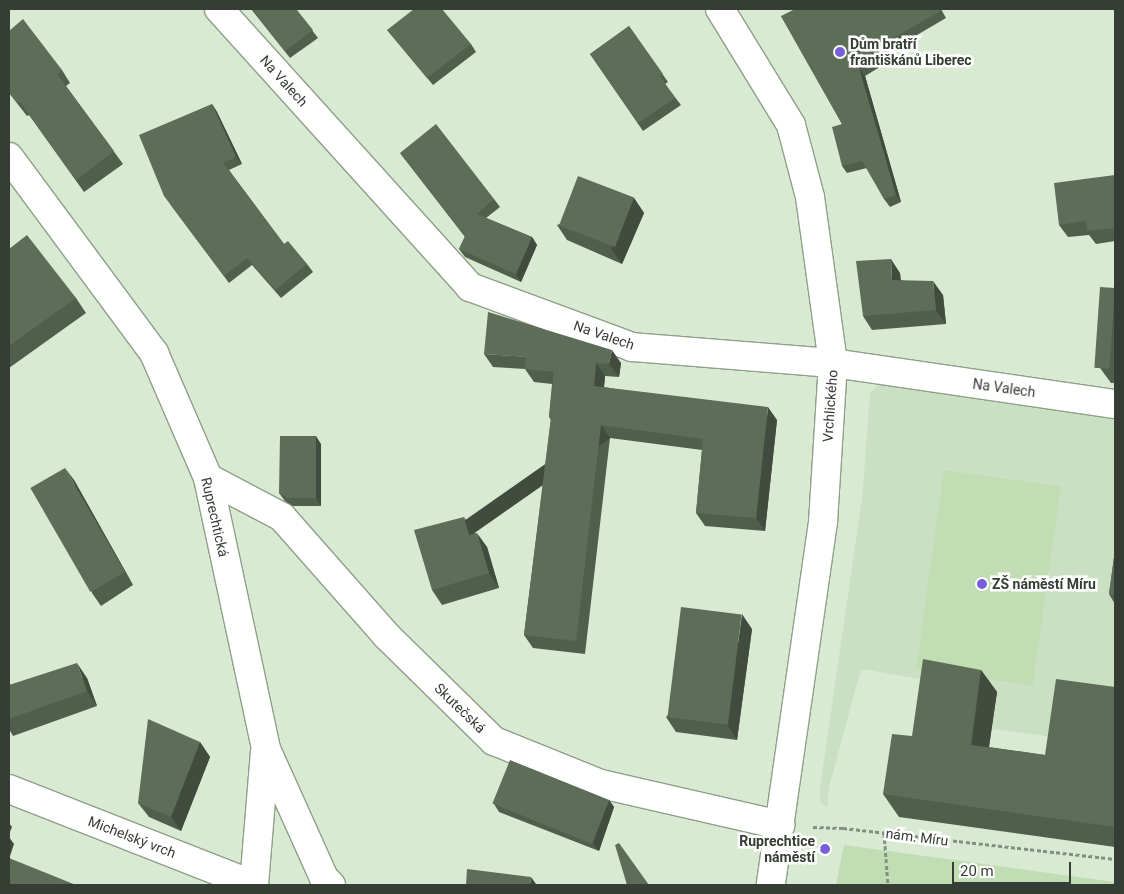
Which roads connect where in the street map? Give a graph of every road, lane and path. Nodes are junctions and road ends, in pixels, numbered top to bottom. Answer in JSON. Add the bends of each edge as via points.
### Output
{"nodes":[{"id":1,"x":219,"y":9,"type":"edge"},
{"id":2,"x":720,"y":9,"type":"edge"},
{"id":3,"x":9,"y":158,"type":"edge"},
{"id":4,"x":833,"y":364,"type":"junction"},
{"id":5,"x":1115,"y":404,"type":"edge"},
{"id":6,"x":208,"y":478,"type":"junction"},
{"id":7,"x":266,"y":749,"type":"junction"},
{"id":8,"x":9,"y":789,"type":"edge"},
{"id":9,"x":780,"y":825,"type":"junction"},
{"id":10,"x":884,"y":833,"type":"junction"},
{"id":11,"x":1115,"y":859,"type":"edge"},
{"id":12,"x":254,"y":885,"type":"edge"},
{"id":13,"x":331,"y":885,"type":"edge"},
{"id":14,"x":771,"y":885,"type":"edge"},
{"id":15,"x":888,"y":885,"type":"edge"}],
"edges":[{"from":1,"to":4,"type":"street","name":"Na Valech","via":[[470,287],[632,347]]},
{"from":2,"to":4,"type":"street","name":"Vrchlického","via":[[791,125],[810,196]]},
{"from":3,"to":6,"type":"street","name":"Ruprechtická","via":[[154,353]]},
{"from":4,"to":5,"type":"street","name":"Na Valech"},
{"from":4,"to":9,"type":"street","name":"Vrchlického","via":[[823,522]]},
{"from":6,"to":7,"type":"street","name":"Ruprechtická"},
{"from":6,"to":9,"type":"street","name":"Skutečská","via":[[282,517],[387,636],[494,741],[601,784]]},
{"from":7,"to":12,"type":"street","name":"Michelský vrch"},
{"from":7,"to":13,"type":"street","name":"Ruprechtická","via":[[324,878]]},
{"from":8,"to":12,"type":"street","name":"Michelský vrch"},
{"from":9,"to":10,"type":"path","name":"nám. Míru"},
{"from":9,"to":14,"type":"street"},
{"from":10,"to":11,"type":"path","name":"nám. Míru"},
{"from":10,"to":15,"type":"path"}]}
